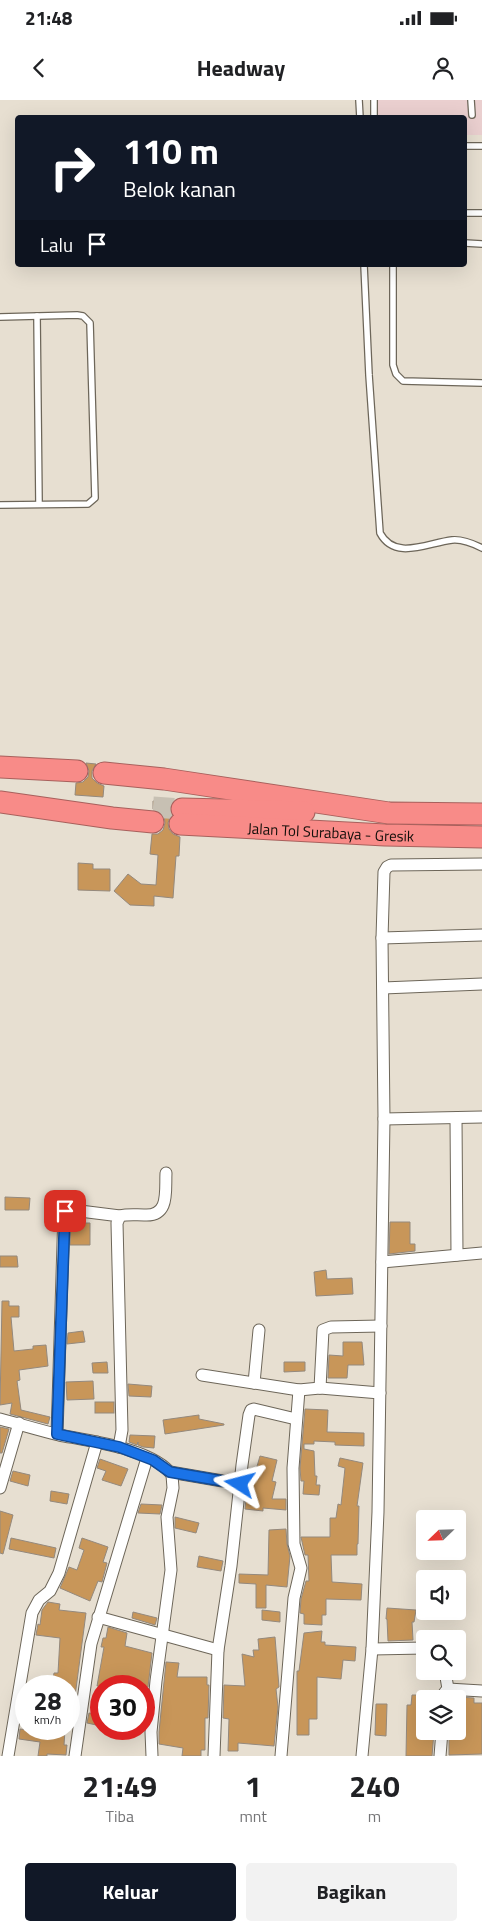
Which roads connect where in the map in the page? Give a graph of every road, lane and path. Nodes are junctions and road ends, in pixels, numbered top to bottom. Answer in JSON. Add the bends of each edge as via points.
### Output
{"nodes":[{"id":1,"x":359,"y":100,"type":"edge"},
{"id":2,"x":374,"y":100,"type":"edge"},
{"id":3,"x":471,"y":100,"type":"edge"},
{"id":4,"x":360,"y":115,"type":"edge"},
{"id":5,"x":374,"y":115,"type":"edge"},
{"id":6,"x":472,"y":115,"type":"dead end"},
{"id":7,"x":467,"y":146,"type":"edge"},
{"id":8,"x":482,"y":146,"type":"edge"},
{"id":9,"x":467,"y":213,"type":"edge"},
{"id":10,"x":482,"y":213,"type":"edge"},
{"id":11,"x":467,"y":243,"type":"edge"},
{"id":12,"x":482,"y":244,"type":"edge"},
{"id":13,"x":364,"y":267,"type":"edge"},
{"id":14,"x":393,"y":267,"type":"edge"},
{"id":15,"x":37,"y":316,"type":"junction"},
{"id":16,"x":0,"y":317,"type":"edge"},
{"id":17,"x":482,"y":383,"type":"edge"},
{"id":18,"x":39,"y":504,"type":"junction"},
{"id":19,"x":0,"y":505,"type":"edge"},
{"id":20,"x":482,"y":548,"type":"edge"},
{"id":21,"x":0,"y":767,"type":"edge"},
{"id":22,"x":77,"y":771,"type":"dead end"},
{"id":23,"x":104,"y":773,"type":"dead end"},
{"id":24,"x":0,"y":790,"type":"edge"},
{"id":25,"x":0,"y":802,"type":"edge"},
{"id":26,"x":389,"y":813,"type":"junction"},
{"id":27,"x":482,"y":814,"type":"edge"},
{"id":28,"x":482,"y":836,"type":"edge"},
{"id":29,"x":482,"y":864,"type":"edge"},
{"id":30,"x":482,"y":935,"type":"edge"},
{"id":31,"x":382,"y":938,"type":"junction"},
{"id":32,"x":482,"y":984,"type":"edge"},
{"id":33,"x":383,"y":988,"type":"junction"},
{"id":34,"x":482,"y":1117,"type":"edge"},
{"id":35,"x":456,"y":1118,"type":"junction"},
{"id":36,"x":384,"y":1119,"type":"junction"},
{"id":37,"x":166,"y":1173,"type":"dead end"},
{"id":38,"x":120,"y":1216,"type":"junction"},
{"id":39,"x":482,"y":1253,"type":"edge"},
{"id":40,"x":457,"y":1255,"type":"junction"},
{"id":41,"x":382,"y":1262,"type":"junction"},
{"id":42,"x":381,"y":1326,"type":"junction"},
{"id":43,"x":259,"y":1330,"type":"dead end"},
{"id":44,"x":202,"y":1375,"type":"dead end"},
{"id":45,"x":254,"y":1383,"type":"junction"},
{"id":46,"x":320,"y":1388,"type":"junction"},
{"id":47,"x":299,"y":1390,"type":"junction"},
{"id":48,"x":380,"y":1393,"type":"junction"},
{"id":49,"x":0,"y":1418,"type":"edge"},
{"id":50,"x":296,"y":1418,"type":"junction"},
{"id":51,"x":19,"y":1423,"type":"junction"},
{"id":52,"x":57,"y":1434,"type":"junction"},
{"id":53,"x":97,"y":1442,"type":"junction"},
{"id":54,"x":119,"y":1447,"type":"junction"},
{"id":55,"x":147,"y":1458,"type":"junction"},
{"id":56,"x":170,"y":1472,"type":"junction"},
{"id":57,"x":240,"y":1484,"type":"junction"},
{"id":58,"x":0,"y":1488,"type":"edge"},
{"id":59,"x":98,"y":1617,"type":"junction"},
{"id":60,"x":162,"y":1635,"type":"junction"},
{"id":61,"x":416,"y":1648,"type":"edge"},
{"id":62,"x":372,"y":1649,"type":"junction"},
{"id":63,"x":218,"y":1650,"type":"junction"},
{"id":64,"x":482,"y":1690,"type":"edge"},
{"id":65,"x":466,"y":1692,"type":"edge"},
{"id":66,"x":441,"y":1740,"type":"edge"},
{"id":67,"x":8,"y":1756,"type":"edge"},
{"id":68,"x":75,"y":1756,"type":"edge"},
{"id":69,"x":152,"y":1756,"type":"edge"},
{"id":70,"x":214,"y":1756,"type":"edge"},
{"id":71,"x":281,"y":1756,"type":"edge"},
{"id":72,"x":362,"y":1756,"type":"edge"},
{"id":73,"x":440,"y":1756,"type":"edge"}],
"edges":[{"from":1,"to":4,"type":"lane"},
{"from":2,"to":5,"type":"lane"},
{"from":3,"to":6,"type":"lane"},
{"from":7,"to":8,"type":"lane"},
{"from":9,"to":10,"type":"lane"},
{"from":11,"to":12,"type":"lane"},
{"from":13,"to":20,"type":"lane","via":[[380,533],[384,542],[401,549],[452,540]]},
{"from":14,"to":17,"type":"lane","via":[[393,364],[396,374],[403,381]]},
{"from":15,"to":16,"type":"lane"},
{"from":15,"to":18,"type":"lane"},
{"from":15,"to":18,"type":"lane","via":[[78,315],[90,323],[95,488],[95,498],[88,504]]},
{"from":18,"to":19,"type":"lane"},
{"from":21,"to":22,"type":"highway"},
{"from":23,"to":26,"type":"highway","name":"Jalan Tol Surabaya - Gresik"},
{"from":24,"to":25,"type":"highway","via":[[153,815],[112,818]]},
{"from":26,"to":27,"type":"highway","name":"Jalan Tol Surabaya - Gresik"},
{"from":26,"to":28,"type":"highway","name":"Jalan Tol Surabaya - Gresik","via":[[181,817],[385,835]]},
{"from":29,"to":31,"type":"street","via":[[387,867],[384,872]]},
{"from":30,"to":31,"type":"street"},
{"from":31,"to":33,"type":"street"},
{"from":32,"to":33,"type":"street"},
{"from":33,"to":36,"type":"street"},
{"from":34,"to":35,"type":"street"},
{"from":35,"to":36,"type":"street"},
{"from":35,"to":40,"type":"street"},
{"from":36,"to":41,"type":"street"},
{"from":37,"to":38,"type":"street","via":[[165,1202],[159,1212]]},
{"from":38,"to":52,"type":"street","via":[[72,1210],[64,1212]]},
{"from":38,"to":54,"type":"street","via":[[117,1223],[122,1430]]},
{"from":39,"to":40,"type":"street"},
{"from":40,"to":41,"type":"street"},
{"from":41,"to":42,"type":"street"},
{"from":42,"to":46,"type":"street","via":[[323,1330]]},
{"from":42,"to":48,"type":"street"},
{"from":43,"to":45,"type":"street"},
{"from":44,"to":45,"type":"street"},
{"from":45,"to":47,"type":"street"},
{"from":46,"to":47,"type":"street"},
{"from":46,"to":48,"type":"street"},
{"from":47,"to":50,"type":"street"},
{"from":48,"to":62,"type":"street"},
{"from":49,"to":51,"type":"street"},
{"from":50,"to":57,"type":"street","via":[[251,1410]]},
{"from":50,"to":71,"type":"street","via":[[294,1544],[301,1568],[294,1598]]},
{"from":51,"to":52,"type":"street"},
{"from":51,"to":58,"type":"street"},
{"from":52,"to":53,"type":"street"},
{"from":53,"to":54,"type":"street"},
{"from":53,"to":67,"type":"street","via":[[58,1573],[50,1590],[32,1613]]},
{"from":54,"to":55,"type":"street"},
{"from":55,"to":56,"type":"street"},
{"from":55,"to":59,"type":"street"},
{"from":56,"to":57,"type":"street"},
{"from":56,"to":60,"type":"street","via":[[174,1479],[167,1517],[171,1570]]},
{"from":57,"to":63,"type":"street"},
{"from":59,"to":60,"type":"street"},
{"from":59,"to":68,"type":"street"},
{"from":60,"to":63,"type":"street"},
{"from":60,"to":69,"type":"street","via":[[151,1732]]},
{"from":61,"to":62,"type":"street"},
{"from":62,"to":72,"type":"street"},
{"from":63,"to":70,"type":"street"},
{"from":64,"to":65,"type":"street"},
{"from":66,"to":73,"type":"street"}]}
